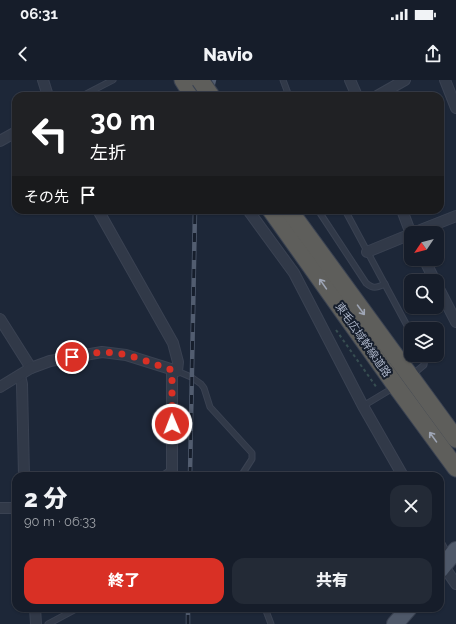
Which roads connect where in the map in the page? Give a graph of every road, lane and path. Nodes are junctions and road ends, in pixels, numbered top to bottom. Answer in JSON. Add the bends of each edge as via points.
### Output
{"nodes":[{"id":1,"x":43,"y":80,"type":"edge"},
{"id":2,"x":113,"y":80,"type":"edge"},
{"id":3,"x":283,"y":80,"type":"edge"},
{"id":4,"x":350,"y":80,"type":"edge"},
{"id":5,"x":405,"y":80,"type":"edge"},
{"id":6,"x":445,"y":80,"type":"edge"},
{"id":7,"x":191,"y":86,"type":"edge"},
{"id":8,"x":47,"y":92,"type":"edge"},
{"id":9,"x":90,"y":92,"type":"edge"},
{"id":10,"x":203,"y":92,"type":"edge"},
{"id":11,"x":288,"y":92,"type":"edge"},
{"id":12,"x":355,"y":92,"type":"edge"},
{"id":13,"x":384,"y":92,"type":"edge"},
{"id":14,"x":456,"y":108,"type":"edge"},
{"id":15,"x":12,"y":134,"type":"edge"},
{"id":16,"x":0,"y":141,"type":"edge"},
{"id":17,"x":100,"y":214,"type":"edge"},
{"id":18,"x":251,"y":214,"type":"edge"},
{"id":19,"x":274,"y":214,"type":"edge"},
{"id":20,"x":292,"y":214,"type":"edge"},
{"id":21,"x":321,"y":214,"type":"edge"},
{"id":22,"x":347,"y":214,"type":"edge"},
{"id":23,"x":404,"y":214,"type":"edge"},
{"id":24,"x":456,"y":216,"type":"edge"},
{"id":25,"x":408,"y":226,"type":"edge"},
{"id":26,"x":431,"y":226,"type":"edge"},
{"id":27,"x":404,"y":237,"type":"edge"},
{"id":28,"x":367,"y":252,"type":"junction"},
{"id":29,"x":385,"y":284,"type":"junction"},
{"id":30,"x":444,"y":299,"type":"edge"},
{"id":31,"x":0,"y":319,"type":"edge"},
{"id":32,"x":405,"y":322,"type":"edge"},
{"id":33,"x":456,"y":322,"type":"edge"},
{"id":34,"x":424,"y":362,"type":"edge"},
{"id":35,"x":31,"y":368,"type":"junction"},
{"id":36,"x":174,"y":371,"type":"junction"},
{"id":37,"x":20,"y":376,"type":"junction"},
{"id":38,"x":410,"y":376,"type":"junction"},
{"id":39,"x":396,"y":386,"type":"junction"},
{"id":40,"x":0,"y":387,"type":"edge"},
{"id":41,"x":363,"y":406,"type":"junction"},
{"id":42,"x":456,"y":439,"type":"edge"},
{"id":43,"x":456,"y":468,"type":"edge"},
{"id":44,"x":24,"y":472,"type":"edge"},
{"id":45,"x":172,"y":472,"type":"edge"},
{"id":46,"x":244,"y":472,"type":"edge"},
{"id":47,"x":401,"y":472,"type":"edge"},
{"id":48,"x":0,"y":508,"type":"edge"},
{"id":49,"x":12,"y":508,"type":"edge"},
{"id":50,"x":447,"y":561,"type":"edge"},
{"id":51,"x":456,"y":584,"type":"edge"},
{"id":52,"x":35,"y":612,"type":"edge"},
{"id":53,"x":70,"y":612,"type":"edge"},
{"id":54,"x":266,"y":612,"type":"edge"},
{"id":55,"x":406,"y":612,"type":"edge"},
{"id":56,"x":36,"y":624,"type":"edge"},
{"id":57,"x":48,"y":624,"type":"edge"},
{"id":58,"x":271,"y":624,"type":"edge"},
{"id":59,"x":396,"y":624,"type":"edge"}],
"edges":[{"from":1,"to":8,"type":"street"},
{"from":2,"to":9,"type":"lane"},
{"from":3,"to":11,"type":"lane"},
{"from":4,"to":12,"type":"street"},
{"from":5,"to":13,"type":"street"},
{"from":6,"to":14,"type":"street"},
{"from":7,"to":10,"type":"highway","bridge":true},
{"from":15,"to":16,"type":"street"},
{"from":17,"to":36,"type":"street","via":[[173,343],[178,362]]},
{"from":18,"to":41,"type":"street","via":[[294,273]]},
{"from":39,"to":19,"type":"highway","name":"東毛広域幹線道路","one_way":true},
{"from":20,"to":38,"type":"highway","name":"東毛広域幹線道路","one_way":true},
{"from":21,"to":29,"type":"lane","via":[[366,283],[376,288]]},
{"from":22,"to":28,"type":"lane"},
{"from":23,"to":25,"type":"street"},
{"from":24,"to":26,"type":"street"},
{"from":27,"to":28,"type":"street"},
{"from":28,"to":29,"type":"lane"},
{"from":29,"to":32,"type":"lane"},
{"from":30,"to":33,"type":"street"},
{"from":31,"to":35,"type":"street"},
{"from":34,"to":38,"type":"lane"},
{"from":35,"to":36,"type":"street","via":[[50,361],[102,352],[126,354]]},
{"from":35,"to":37,"type":"street"},
{"from":36,"to":45,"type":"street"},
{"from":36,"to":46,"type":"lane","via":[[192,377],[201,384],[210,407],[252,453],[252,459]]},
{"from":37,"to":40,"type":"street"},
{"from":37,"to":44,"type":"street"},
{"from":38,"to":42,"type":"highway","name":"東毛広域幹線道路"},
{"from":39,"to":41,"type":"lane"},
{"from":43,"to":39,"type":"highway","name":"東毛広域幹線道路","one_way":true},
{"from":41,"to":47,"type":"street"},
{"from":48,"to":49,"type":"street"},
{"from":50,"to":51,"type":"street","via":[[447,571]]},
{"from":52,"to":56,"type":"street"},
{"from":53,"to":57,"type":"lane"},
{"from":54,"to":58,"type":"lane"},
{"from":55,"to":59,"type":"main road"}]}
